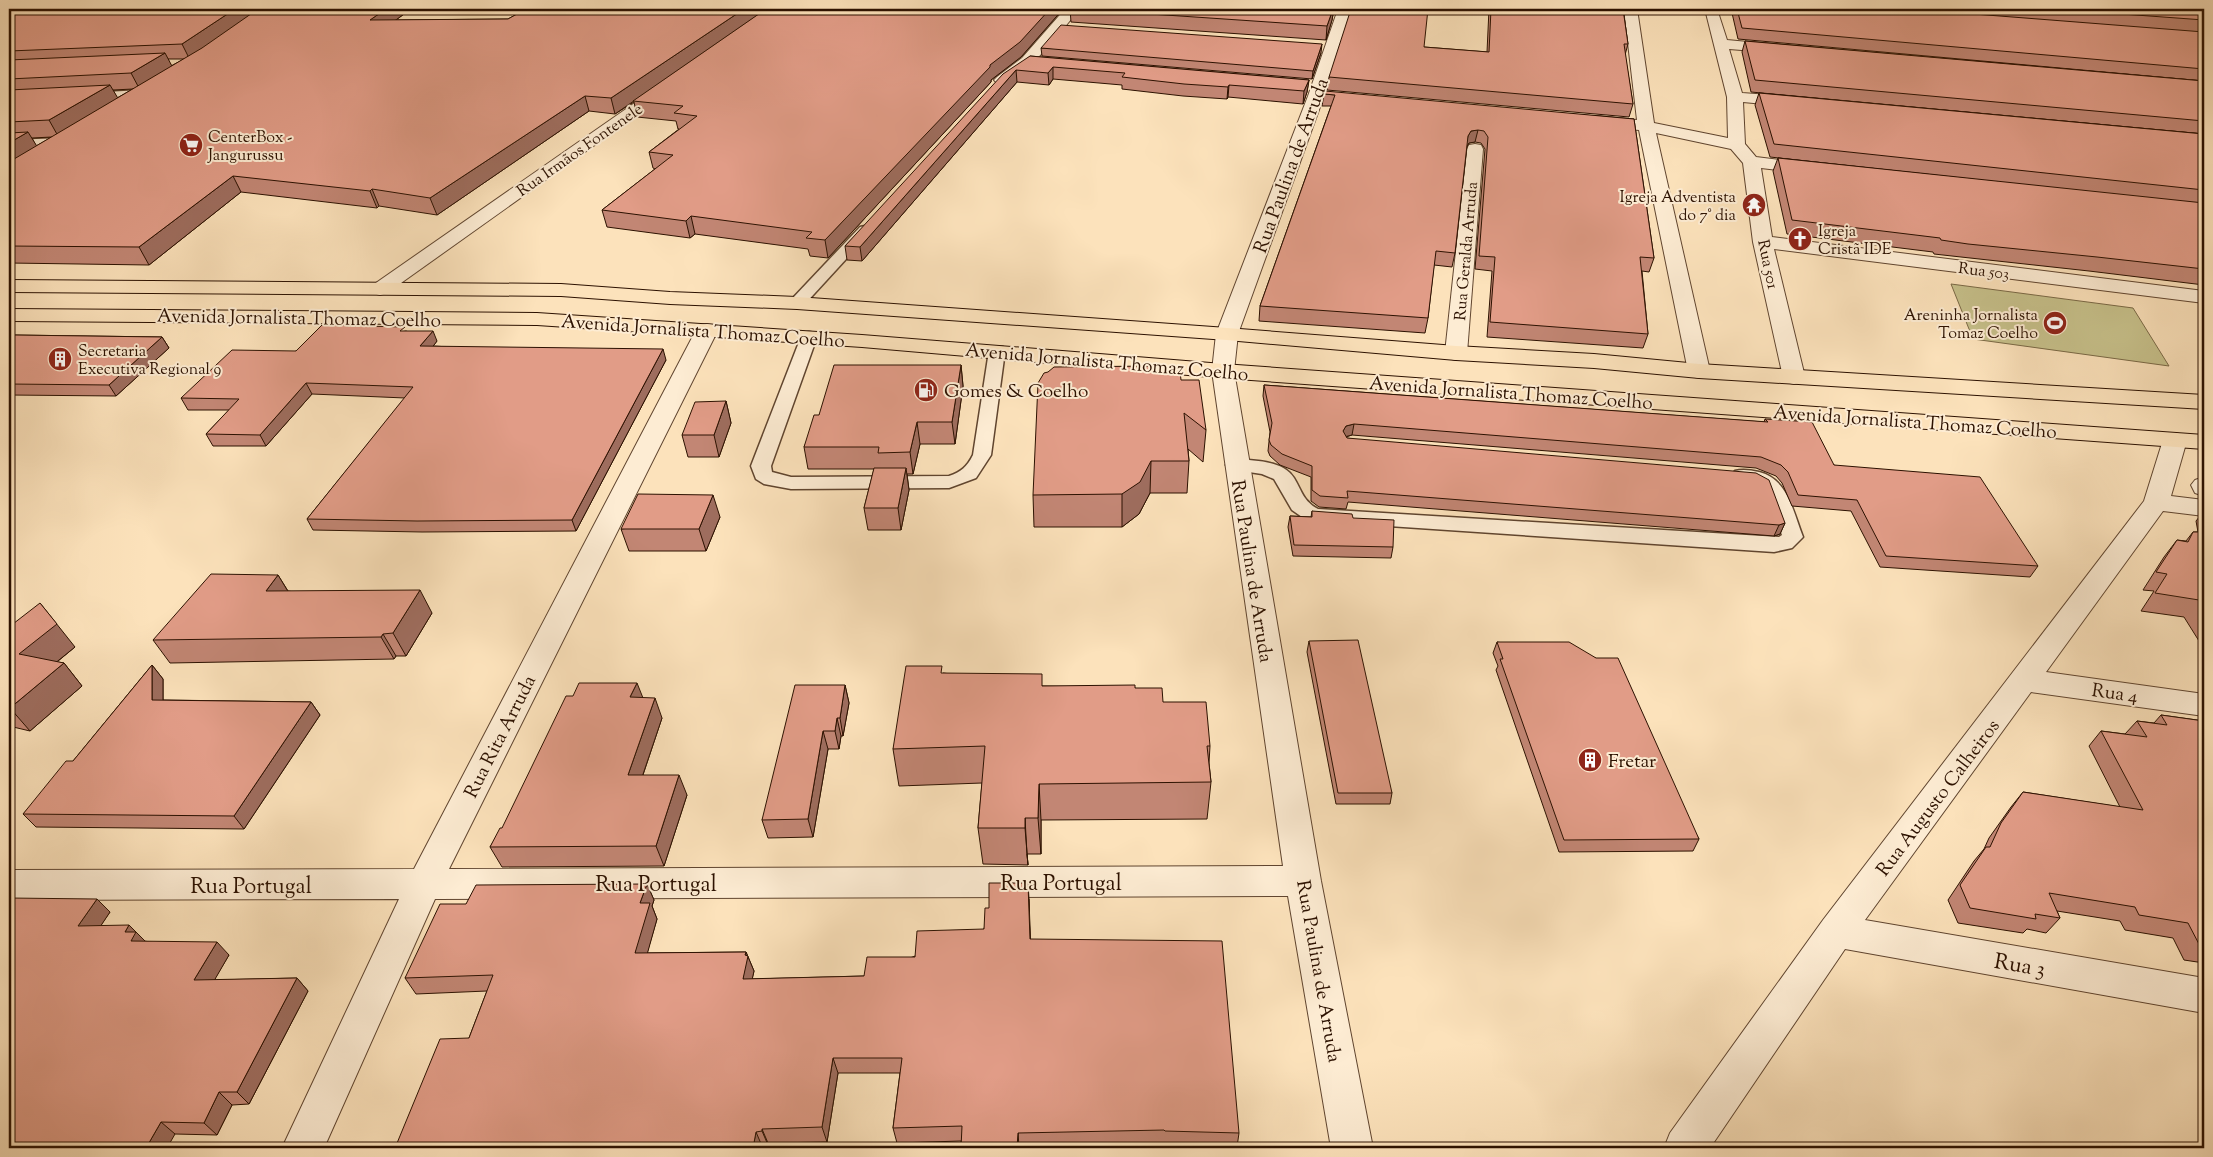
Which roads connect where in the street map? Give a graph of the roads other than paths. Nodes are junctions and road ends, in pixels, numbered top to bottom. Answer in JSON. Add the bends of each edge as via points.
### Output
{"nodes":[{"id":1,"x":1072,"y":9,"type":"edge"},
{"id":2,"x":1630,"y":9,"type":"edge"},
{"id":3,"x":1711,"y":9,"type":"edge"},
{"id":4,"x":1341,"y":12,"type":"edge"},
{"id":5,"x":1058,"y":27,"type":"junction"},
{"id":6,"x":1078,"y":29,"type":"edge"},
{"id":7,"x":1721,"y":44,"type":"junction"},
{"id":8,"x":1800,"y":51,"type":"edge"},
{"id":9,"x":1027,"y":61,"type":"junction"},
{"id":10,"x":1047,"y":63,"type":"edge"},
{"id":11,"x":680,"y":77,"type":"edge"},
{"id":12,"x":997,"y":84,"type":"edge"},
{"id":13,"x":1300,"y":84,"type":"edge"},
{"id":14,"x":156,"y":85,"type":"edge"},
{"id":15,"x":1318,"y":91,"type":"junction"},
{"id":16,"x":142,"y":94,"type":"junction"},
{"id":17,"x":75,"y":97,"type":"edge"},
{"id":18,"x":1735,"y":97,"type":"junction"},
{"id":19,"x":1336,"y":98,"type":"edge"},
{"id":20,"x":1813,"y":104,"type":"edge"},
{"id":21,"x":118,"y":108,"type":"edge"},
{"id":22,"x":1578,"y":120,"type":"edge"},
{"id":23,"x":1646,"y":126,"type":"junction"},
{"id":24,"x":79,"y":132,"type":"edge"},
{"id":25,"x":64,"y":142,"type":"junction"},
{"id":26,"x":9,"y":144,"type":"edge"},
{"id":27,"x":1737,"y":145,"type":"junction"},
{"id":28,"x":1475,"y":149,"type":"dead end"},
{"id":29,"x":40,"y":156,"type":"edge"},
{"id":30,"x":1751,"y":162,"type":"junction"},
{"id":31,"x":1830,"y":171,"type":"edge"},
{"id":32,"x":876,"y":218,"type":"edge"},
{"id":33,"x":1763,"y":242,"type":"junction"},
{"id":34,"x":9,"y":286,"type":"edge"},
{"id":35,"x":313,"y":288,"type":"junction"},
{"id":36,"x":380,"y":289,"type":"junction"},
{"id":37,"x":561,"y":290,"type":"junction"},
{"id":38,"x":2204,"y":297,"type":"edge"},
{"id":39,"x":797,"y":303,"type":"junction"},
{"id":40,"x":9,"y":315,"type":"edge"},
{"id":41,"x":283,"y":317,"type":"junction"},
{"id":42,"x":537,"y":319,"type":"junction"},
{"id":43,"x":706,"y":330,"type":"junction"},
{"id":44,"x":1228,"y":334,"type":"junction"},
{"id":45,"x":809,"y":337,"type":"junction"},
{"id":46,"x":996,"y":351,"type":"junction"},
{"id":47,"x":1456,"y":353,"type":"junction"},
{"id":48,"x":1594,"y":361,"type":"junction"},
{"id":49,"x":1699,"y":370,"type":"junction"},
{"id":50,"x":1223,"y":371,"type":"junction"},
{"id":51,"x":1794,"y":377,"type":"junction"},
{"id":52,"x":1603,"y":399,"type":"junction"},
{"id":53,"x":2204,"y":402,"type":"edge"},
{"id":54,"x":2175,"y":440,"type":"junction"},
{"id":55,"x":2204,"y":442,"type":"edge"},
{"id":56,"x":1236,"y":465,"type":"junction"},
{"id":57,"x":1727,"y":474,"type":"edge"},
{"id":58,"x":2156,"y":502,"type":"junction"},
{"id":59,"x":2204,"y":508,"type":"edge"},
{"id":60,"x":2025,"y":680,"type":"junction"},
{"id":61,"x":2204,"y":705,"type":"edge"},
{"id":62,"x":1303,"y":881,"type":"junction"},
{"id":63,"x":424,"y":884,"type":"junction"},
{"id":64,"x":9,"y":885,"type":"edge"},
{"id":65,"x":1836,"y":931,"type":"junction"},
{"id":66,"x":2204,"y":996,"type":"edge"},
{"id":67,"x":303,"y":1148,"type":"edge"},
{"id":68,"x":1352,"y":1148,"type":"edge"},
{"id":69,"x":1685,"y":1148,"type":"edge"}],
"edges":[{"from":1,"to":5,"type":"street"},
{"from":2,"to":23,"type":"street"},
{"from":3,"to":7,"type":"street"},
{"from":4,"to":15,"type":"street","name":"Rua Paulina de Arruda","via":[[1327,46]]},
{"from":5,"to":6,"type":"street"},
{"from":5,"to":9,"type":"street"},
{"from":7,"to":8,"type":"street"},
{"from":7,"to":18,"type":"street"},
{"from":9,"to":10,"type":"street"},
{"from":9,"to":12,"type":"street"},
{"from":11,"to":36,"type":"street","name":"Rua Irmãos Fontenele"},
{"from":13,"to":15,"type":"street"},
{"from":14,"to":16,"type":"street"},
{"from":15,"to":19,"type":"street"},
{"from":15,"to":44,"type":"street","name":"Rua Paulina de Arruda"},
{"from":16,"to":17,"type":"lane"},
{"from":16,"to":21,"type":"street"},
{"from":18,"to":20,"type":"street"},
{"from":18,"to":27,"type":"street"},
{"from":22,"to":23,"type":"street"},
{"from":23,"to":27,"type":"street"},
{"from":23,"to":49,"type":"street"},
{"from":24,"to":25,"type":"street"},
{"from":25,"to":26,"type":"lane"},
{"from":25,"to":29,"type":"street"},
{"from":27,"to":30,"type":"street"},
{"from":28,"to":47,"type":"street","name":"Rua Geralda Arruda"},
{"from":30,"to":31,"type":"street"},
{"from":30,"to":33,"type":"street","name":"Rua 501"},
{"from":32,"to":39,"type":"lane"},
{"from":33,"to":38,"type":"street","name":"Rua 503"},
{"from":33,"to":51,"type":"street","name":"Rua 501"},
{"from":34,"to":35,"type":"main road","name":"Avenida Jornalista Thomaz Coelho"},
{"from":35,"to":36,"type":"main road","name":"Avenida Jornalista Thomaz Coelho"},
{"from":35,"to":41,"type":"main road"},
{"from":36,"to":37,"type":"main road","name":"Avenida Jornalista Thomaz Coelho"},
{"from":37,"to":39,"type":"main road","name":"Avenida Jornalista Thomaz Coelho"},
{"from":37,"to":42,"type":"main road"},
{"from":39,"to":44,"type":"main road","name":"Avenida Jornalista Thomaz Coelho"},
{"from":40,"to":41,"type":"main road","name":"Avenida Jornalista Thomaz Coelho"},
{"from":41,"to":42,"type":"main road","name":"Avenida Jornalista Thomaz Coelho"},
{"from":42,"to":43,"type":"main road","name":"Avenida Jornalista Thomaz Coelho"},
{"from":43,"to":45,"type":"main road","name":"Avenida Jornalista Thomaz Coelho"},
{"from":43,"to":63,"type":"street","name":"Rua Rita Arruda"},
{"from":44,"to":47,"type":"main road","name":"Avenida Jornalista Thomaz Coelho"},
{"from":44,"to":50,"type":"street","name":"Rua Paulina de Arruda"},
{"from":45,"to":46,"type":"main road","name":"Avenida Jornalista Thomaz Coelho"},
{"from":45,"to":46,"type":"lane","via":[[761,466],[763,475],[771,480],[791,483],[949,482],[966,477],[975,469],[982,455]]},
{"from":46,"to":50,"type":"main road","name":"Avenida Jornalista Thomaz Coelho"},
{"from":47,"to":48,"type":"main road","name":"Avenida Jornalista Thomaz Coelho"},
{"from":48,"to":49,"type":"main road","name":"Avenida Jornalista Thomaz Coelho"},
{"from":48,"to":52,"type":"main road"},
{"from":49,"to":51,"type":"main road","name":"Avenida Jornalista Thomaz Coelho"},
{"from":50,"to":52,"type":"main road","name":"Avenida Jornalista Thomaz Coelho"},
{"from":50,"to":56,"type":"street","name":"Rua Paulina de Arruda"},
{"from":51,"to":53,"type":"main road","name":"Avenida Jornalista Thomaz Coelho"},
{"from":52,"to":54,"type":"main road","name":"Avenida Jornalista Thomaz Coelho"},
{"from":54,"to":55,"type":"main road","name":"Avenida Jornalista Thomaz Coelho"},
{"from":54,"to":58,"type":"street","name":"Rua Augusto Calheiros"},
{"from":56,"to":57,"type":"lane","via":[[1269,469],[1279,474],[1286,480],[1293,500],[1314,515],[1774,545],[1793,537],[1774,488],[1768,482],[1756,476]]},
{"from":56,"to":62,"type":"street","name":"Rua Paulina de Arruda"},
{"from":58,"to":59,"type":"street"},
{"from":58,"to":60,"type":"street","name":"Rua Augusto Calheiros"},
{"from":60,"to":61,"type":"street","name":"Rua 4"},
{"from":60,"to":65,"type":"street","name":"Rua Augusto Calheiros"},
{"from":62,"to":63,"type":"street","name":"Rua Portugal"},
{"from":62,"to":68,"type":"street","name":"Rua Paulina de Arruda"},
{"from":63,"to":64,"type":"street","name":"Rua Portugal"},
{"from":63,"to":67,"type":"street","name":"Rua Rita Arruda"},
{"from":65,"to":66,"type":"street","name":"Rua 3"},
{"from":65,"to":69,"type":"street","name":"Rua Augusto Calheiros"}]}
